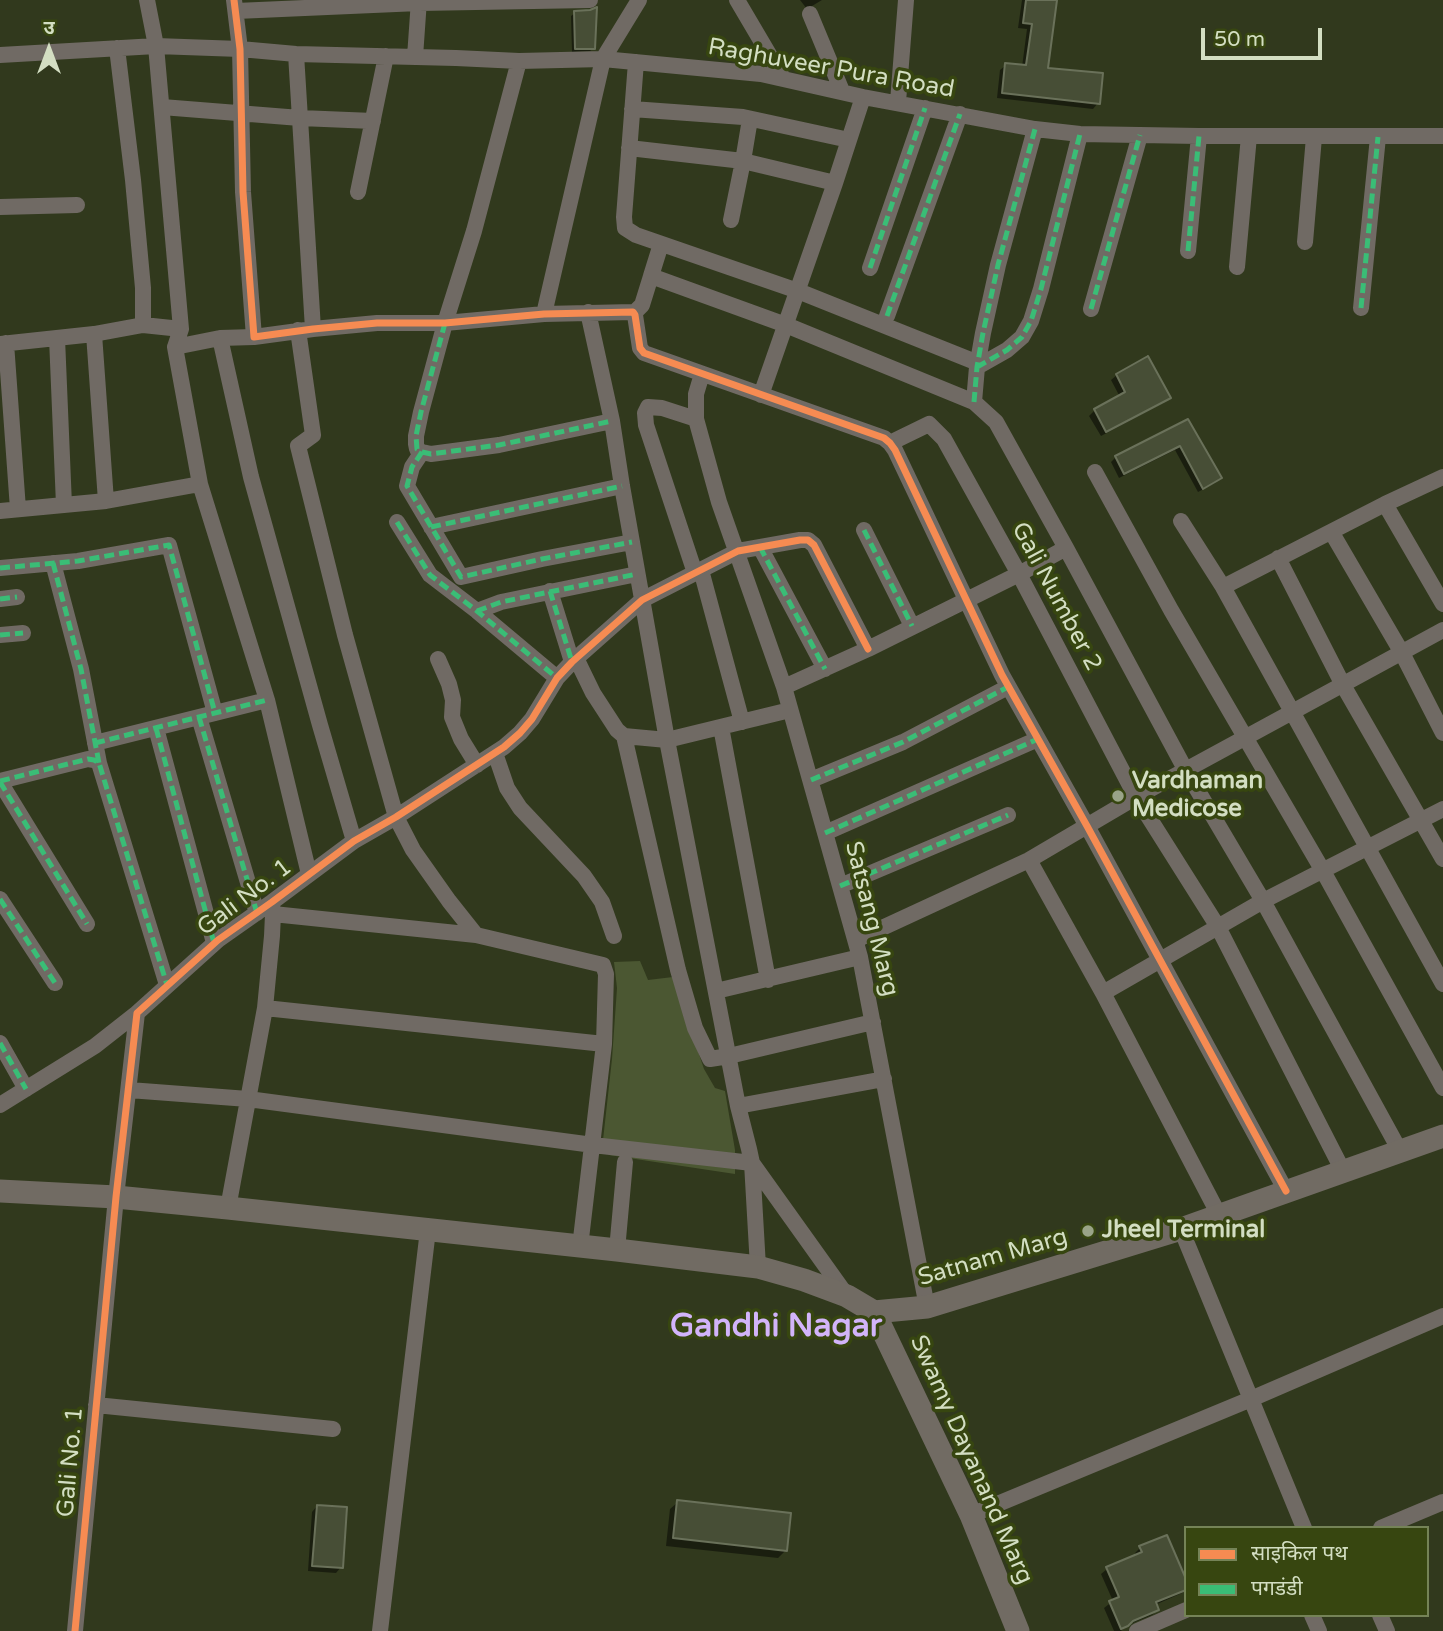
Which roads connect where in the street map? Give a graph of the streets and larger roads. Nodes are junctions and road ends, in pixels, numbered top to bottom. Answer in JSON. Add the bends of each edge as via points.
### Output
{"nodes":[{"id":1,"x":147,"y":0,"type":"edge"},
{"id":2,"x":590,"y":0,"type":"edge"},
{"id":3,"x":639,"y":0,"type":"edge"},
{"id":4,"x":737,"y":0,"type":"edge"},
{"id":5,"x":906,"y":0,"type":"edge"},
{"id":6,"x":419,"y":1,"type":"edge"},
{"id":7,"x":235,"y":6,"type":"edge"},
{"id":8,"x":810,"y":15,"type":"dead end"},
{"id":9,"x":156,"y":46,"type":"junction"},
{"id":10,"x":117,"y":48,"type":"junction"},
{"id":11,"x":240,"y":49,"type":"junction"},
{"id":12,"x":296,"y":54,"type":"junction"},
{"id":13,"x":0,"y":55,"type":"edge"},
{"id":14,"x":386,"y":56,"type":"junction"},
{"id":15,"x":415,"y":57,"type":"junction"},
{"id":16,"x":603,"y":59,"type":"junction"},
{"id":17,"x":519,"y":61,"type":"junction"},
{"id":18,"x":636,"y":62,"type":"junction"},
{"id":19,"x":783,"y":78,"type":"junction"},
{"id":20,"x":842,"y":91,"type":"junction"},
{"id":21,"x":863,"y":97,"type":"junction"},
{"id":22,"x":898,"y":102,"type":"junction"},
{"id":23,"x":162,"y":107,"type":"junction"},
{"id":24,"x":925,"y":108,"type":"junction"},
{"id":25,"x":632,"y":109,"type":"junction"},
{"id":26,"x":242,"y":113,"type":"junction"},
{"id":27,"x":960,"y":114,"type":"junction"},
{"id":28,"x":300,"y":118,"type":"junction"},
{"id":29,"x":750,"y":119,"type":"junction"},
{"id":30,"x":373,"y":121,"type":"junction"},
{"id":31,"x":1035,"y":129,"type":"junction"},
{"id":32,"x":1080,"y":134,"type":"junction"},
{"id":33,"x":1140,"y":135,"type":"junction"},
{"id":34,"x":1199,"y":136,"type":"junction"},
{"id":35,"x":1248,"y":136,"type":"junction"},
{"id":36,"x":1443,"y":136,"type":"edge"},
{"id":37,"x":1314,"y":137,"type":"junction"},
{"id":38,"x":1378,"y":137,"type":"junction"},
{"id":39,"x":849,"y":140,"type":"junction"},
{"id":40,"x":629,"y":148,"type":"junction"},
{"id":41,"x":743,"y":162,"type":"junction"},
{"id":42,"x":835,"y":183,"type":"junction"},
{"id":43,"x":358,"y":192,"type":"dead end"},
{"id":44,"x":77,"y":205,"type":"dead end"},
{"id":45,"x":0,"y":207,"type":"edge"},
{"id":46,"x":731,"y":220,"type":"dead end"},
{"id":47,"x":1305,"y":242,"type":"dead end"},
{"id":48,"x":661,"y":244,"type":"junction"},
{"id":49,"x":1188,"y":251,"type":"dead end"},
{"id":50,"x":1237,"y":267,"type":"dead end"},
{"id":51,"x":870,"y":268,"type":"dead end"},
{"id":52,"x":651,"y":276,"type":"junction"},
{"id":53,"x":798,"y":291,"type":"junction"},
{"id":54,"x":1361,"y":308,"type":"dead end"},
{"id":55,"x":1091,"y":309,"type":"dead end"},
{"id":56,"x":588,"y":312,"type":"junction"},
{"id":57,"x":634,"y":313,"type":"junction"},
{"id":58,"x":544,"y":314,"type":"junction"},
{"id":59,"x":887,"y":316,"type":"dead end"},
{"id":60,"x":445,"y":323,"type":"junction"},
{"id":61,"x":143,"y":325,"type":"junction"},
{"id":62,"x":786,"y":325,"type":"junction"},
{"id":63,"x":181,"y":329,"type":"junction"},
{"id":64,"x":305,"y":330,"type":"junction"},
{"id":65,"x":93,"y":334,"type":"junction"},
{"id":66,"x":254,"y":337,"type":"junction"},
{"id":67,"x":57,"y":338,"type":"junction"},
{"id":68,"x":220,"y":338,"type":"junction"},
{"id":69,"x":3,"y":343,"type":"edge"},
{"id":70,"x":175,"y":347,"type":"junction"},
{"id":71,"x":977,"y":365,"type":"junction"},
{"id":72,"x":702,"y":373,"type":"junction"},
{"id":73,"x":761,"y":394,"type":"junction"},
{"id":74,"x":974,"y":402,"type":"junction"},
{"id":75,"x":696,"y":419,"type":"junction"},
{"id":76,"x":612,"y":421,"type":"junction"},
{"id":77,"x":890,"y":443,"type":"junction"},
{"id":78,"x":422,"y":452,"type":"junction"},
{"id":79,"x":1096,"y":472,"type":"dead end"},
{"id":80,"x":1443,"y":477,"type":"edge"},
{"id":81,"x":200,"y":484,"type":"junction"},
{"id":82,"x":622,"y":486,"type":"junction"},
{"id":83,"x":106,"y":501,"type":"junction"},
{"id":84,"x":1385,"y":504,"type":"junction"},
{"id":85,"x":64,"y":505,"type":"junction"},
{"id":86,"x":18,"y":509,"type":"junction"},
{"id":87,"x":0,"y":511,"type":"edge"},
{"id":88,"x":1181,"y":521,"type":"dead end"},
{"id":89,"x":397,"y":522,"type":"dead end"},
{"id":90,"x":431,"y":527,"type":"junction"},
{"id":91,"x":864,"y":530,"type":"dead end"},
{"id":92,"x":1332,"y":533,"type":"junction"},
{"id":93,"x":632,"y":542,"type":"junction"},
{"id":94,"x":760,"y":547,"type":"junction"},
{"id":95,"x":1066,"y":548,"type":"junction"},
{"id":96,"x":738,"y":551,"type":"junction"},
{"id":97,"x":1278,"y":558,"type":"junction"},
{"id":98,"x":52,"y":563,"type":"junction"},
{"id":99,"x":0,"y":568,"type":"edge"},
{"id":100,"x":698,"y":571,"type":"junction"},
{"id":101,"x":637,"y":574,"type":"junction"},
{"id":102,"x":1020,"y":574,"type":"junction"},
{"id":103,"x":1223,"y":587,"type":"junction"},
{"id":104,"x":550,"y":592,"type":"junction"},
{"id":105,"x":17,"y":597,"type":"dead end"},
{"id":106,"x":0,"y":599,"type":"edge"},
{"id":107,"x":965,"y":599,"type":"junction"},
{"id":108,"x":642,"y":600,"type":"junction"},
{"id":109,"x":1443,"y":604,"type":"edge"},
{"id":110,"x":477,"y":611,"type":"junction"},
{"id":111,"x":912,"y":626,"type":"junction"},
{"id":112,"x":1443,"y":630,"type":"edge"},
{"id":113,"x":23,"y":633,"type":"dead end"},
{"id":114,"x":0,"y":635,"type":"edge"},
{"id":115,"x":868,"y":649,"type":"junction"},
{"id":116,"x":1402,"y":653,"type":"junction"},
{"id":117,"x":438,"y":660,"type":"dead end"},
{"id":118,"x":574,"y":660,"type":"junction"},
{"id":119,"x":825,"y":669,"type":"junction"},
{"id":120,"x":557,"y":678,"type":"junction"},
{"id":121,"x":1343,"y":685,"type":"junction"},
{"id":122,"x":784,"y":687,"type":"junction"},
{"id":123,"x":1008,"y":687,"type":"junction"},
{"id":124,"x":267,"y":700,"type":"junction"},
{"id":125,"x":790,"y":710,"type":"junction"},
{"id":126,"x":1291,"y":713,"type":"junction"},
{"id":127,"x":207,"y":715,"type":"junction"},
{"id":128,"x":742,"y":722,"type":"junction"},
{"id":129,"x":156,"y":727,"type":"junction"},
{"id":130,"x":721,"y":727,"type":"junction"},
{"id":131,"x":1443,"y":733,"type":"edge"},
{"id":132,"x":624,"y":736,"type":"junction"},
{"id":133,"x":1245,"y":737,"type":"junction"},
{"id":134,"x":667,"y":740,"type":"junction"},
{"id":135,"x":1038,"y":740,"type":"junction"},
{"id":136,"x":95,"y":743,"type":"junction"},
{"id":137,"x":495,"y":753,"type":"junction"},
{"id":138,"x":99,"y":763,"type":"junction"},
{"id":139,"x":477,"y":765,"type":"junction"},
{"id":140,"x":1185,"y":769,"type":"junction"},
{"id":141,"x":811,"y":780,"type":"junction"},
{"id":142,"x":0,"y":781,"type":"edge"},
{"id":143,"x":1136,"y":797,"type":"junction"},
{"id":144,"x":1443,"y":809,"type":"edge"},
{"id":145,"x":1009,"y":815,"type":"dead end"},
{"id":146,"x":396,"y":817,"type":"junction"},
{"id":147,"x":1422,"y":820,"type":"junction"},
{"id":148,"x":1087,"y":826,"type":"junction"},
{"id":149,"x":825,"y":832,"type":"junction"},
{"id":150,"x":354,"y":841,"type":"junction"},
{"id":151,"x":1366,"y":847,"type":"junction"},
{"id":152,"x":1443,"y":859,"type":"edge"},
{"id":153,"x":1029,"y":860,"type":"junction"},
{"id":154,"x":1323,"y":871,"type":"junction"},
{"id":155,"x":309,"y":874,"type":"junction"},
{"id":156,"x":840,"y":886,"type":"junction"},
{"id":157,"x":0,"y":899,"type":"edge"},
{"id":158,"x":1263,"y":901,"type":"junction"},
{"id":159,"x":267,"y":910,"type":"junction"},
{"id":160,"x":88,"y":924,"type":"dead end"},
{"id":161,"x":1218,"y":927,"type":"junction"},
{"id":162,"x":476,"y":935,"type":"junction"},
{"id":163,"x":614,"y":936,"type":"dead end"},
{"id":164,"x":856,"y":940,"type":"junction"},
{"id":165,"x":214,"y":943,"type":"junction"},
{"id":166,"x":860,"y":957,"type":"junction"},
{"id":167,"x":1159,"y":961,"type":"junction"},
{"id":168,"x":768,"y":980,"type":"junction"},
{"id":169,"x":55,"y":984,"type":"dead end"},
{"id":170,"x":1443,"y":984,"type":"edge"},
{"id":171,"x":167,"y":985,"type":"junction"},
{"id":172,"x":716,"y":991,"type":"junction"},
{"id":173,"x":1103,"y":993,"type":"junction"},
{"id":174,"x":265,"y":1008,"type":"junction"},
{"id":175,"x":137,"y":1013,"type":"junction"},
{"id":176,"x":873,"y":1022,"type":"junction"},
{"id":177,"x":0,"y":1043,"type":"edge"},
{"id":178,"x":604,"y":1044,"type":"junction"},
{"id":179,"x":729,"y":1056,"type":"junction"},
{"id":180,"x":884,"y":1079,"type":"junction"},
{"id":181,"x":1443,"y":1088,"type":"edge"},
{"id":182,"x":26,"y":1089,"type":"junction"},
{"id":183,"x":129,"y":1090,"type":"junction"},
{"id":184,"x":248,"y":1099,"type":"junction"},
{"id":185,"x":0,"y":1105,"type":"edge"},
{"id":186,"x":738,"y":1106,"type":"junction"},
{"id":187,"x":1443,"y":1136,"type":"edge"},
{"id":188,"x":593,"y":1144,"type":"junction"},
{"id":189,"x":1400,"y":1151,"type":"junction"},
{"id":190,"x":625,"y":1162,"type":"dead end"},
{"id":191,"x":752,"y":1163,"type":"junction"},
{"id":192,"x":1343,"y":1171,"type":"junction"},
{"id":193,"x":0,"y":1191,"type":"edge"},
{"id":194,"x":1286,"y":1191,"type":"junction"},
{"id":195,"x":102,"y":1197,"type":"junction"},
{"id":196,"x":228,"y":1208,"type":"junction"},
{"id":197,"x":1219,"y":1216,"type":"junction"},
{"id":198,"x":1181,"y":1229,"type":"junction"},
{"id":199,"x":428,"y":1230,"type":"junction"},
{"id":200,"x":580,"y":1247,"type":"junction"},
{"id":201,"x":617,"y":1250,"type":"junction"},
{"id":202,"x":758,"y":1267,"type":"junction"},
{"id":203,"x":847,"y":1296,"type":"junction"},
{"id":204,"x":927,"y":1307,"type":"junction"},
{"id":205,"x":874,"y":1312,"type":"junction"},
{"id":206,"x":1443,"y":1316,"type":"edge"},
{"id":207,"x":1251,"y":1399,"type":"junction"},
{"id":208,"x":96,"y":1405,"type":"junction"},
{"id":209,"x":333,"y":1429,"type":"dead end"},
{"id":210,"x":1443,"y":1502,"type":"edge"},
{"id":211,"x":971,"y":1515,"type":"junction"},
{"id":212,"x":1303,"y":1526,"type":"edge"},
{"id":213,"x":1386,"y":1526,"type":"edge"},
{"id":214,"x":1184,"y":1611,"type":"edge"},
{"id":215,"x":75,"y":1631,"type":"edge"},
{"id":216,"x":380,"y":1631,"type":"edge"},
{"id":217,"x":1018,"y":1631,"type":"edge"},
{"id":218,"x":1137,"y":1631,"type":"edge"}],
"edges":[{"from":1,"to":9,"type":"street"},
{"from":2,"to":6,"type":"street"},
{"from":3,"to":16,"type":"street"},
{"from":4,"to":19,"type":"street"},
{"from":5,"to":22,"type":"street"},
{"from":6,"to":7,"type":"street"},
{"from":6,"to":15,"type":"street"},
{"from":7,"to":11,"type":"street"},
{"from":8,"to":20,"type":"street"},
{"from":9,"to":10,"type":"street","name":"Raghuveer Pura Road"},
{"from":9,"to":11,"type":"street","name":"Raghuveer Pura Road"},
{"from":9,"to":23,"type":"street"},
{"from":10,"to":13,"type":"street","name":"Raghuveer Pura Road"},
{"from":10,"to":61,"type":"street","via":[[142,275]]},
{"from":11,"to":12,"type":"street","name":"Raghuveer Pura Road"},
{"from":11,"to":26,"type":"street"},
{"from":12,"to":14,"type":"street","name":"Raghuveer Pura Road"},
{"from":12,"to":28,"type":"street"},
{"from":14,"to":15,"type":"street","name":"Raghuveer Pura Road"},
{"from":14,"to":30,"type":"street"},
{"from":15,"to":17,"type":"street","name":"Raghuveer Pura Road"},
{"from":16,"to":17,"type":"street","name":"Raghuveer Pura Road"},
{"from":16,"to":18,"type":"street","name":"Raghuveer Pura Road"},
{"from":16,"to":58,"type":"street"},
{"from":17,"to":60,"type":"street"},
{"from":18,"to":19,"type":"street","name":"Raghuveer Pura Road"},
{"from":18,"to":25,"type":"street"},
{"from":19,"to":20,"type":"street","name":"Raghuveer Pura Road"},
{"from":20,"to":21,"type":"street","name":"Raghuveer Pura Road"},
{"from":21,"to":22,"type":"street","name":"Raghuveer Pura Road"},
{"from":21,"to":39,"type":"street"},
{"from":22,"to":24,"type":"street","name":"Raghuveer Pura Road"},
{"from":23,"to":26,"type":"street"},
{"from":23,"to":63,"type":"street"},
{"from":24,"to":27,"type":"street","name":"Raghuveer Pura Road"},
{"from":24,"to":51,"type":"street"},
{"from":25,"to":29,"type":"street"},
{"from":25,"to":40,"type":"street"},
{"from":26,"to":28,"type":"street"},
{"from":26,"to":66,"type":"street"},
{"from":27,"to":31,"type":"street","name":"Raghuveer Pura Road"},
{"from":27,"to":59,"type":"street"},
{"from":28,"to":30,"type":"street"},
{"from":28,"to":64,"type":"street"},
{"from":29,"to":39,"type":"street"},
{"from":29,"to":41,"type":"street"},
{"from":30,"to":43,"type":"street"},
{"from":31,"to":32,"type":"street","name":"Raghuveer Pura Road"},
{"from":31,"to":71,"type":"street"},
{"from":32,"to":33,"type":"street","name":"Raghuveer Pura Road"},
{"from":32,"to":71,"type":"street","via":[[1031,321],[1007,350]]},
{"from":33,"to":34,"type":"street","name":"Raghuveer Pura Road"},
{"from":33,"to":55,"type":"street"},
{"from":34,"to":35,"type":"street","name":"Raghuveer Pura Road"},
{"from":34,"to":49,"type":"street"},
{"from":35,"to":37,"type":"street","name":"Raghuveer Pura Road"},
{"from":35,"to":50,"type":"street"},
{"from":36,"to":38,"type":"street","name":"Raghuveer Pura Road"},
{"from":37,"to":38,"type":"street","name":"Raghuveer Pura Road"},
{"from":37,"to":47,"type":"street"},
{"from":38,"to":54,"type":"street"},
{"from":39,"to":42,"type":"street"},
{"from":40,"to":41,"type":"street"},
{"from":40,"to":48,"type":"street","via":[[625,228]]},
{"from":41,"to":42,"type":"street"},
{"from":41,"to":46,"type":"street"},
{"from":42,"to":53,"type":"street"},
{"from":44,"to":45,"type":"street"},
{"from":48,"to":52,"type":"street"},
{"from":48,"to":53,"type":"street"},
{"from":52,"to":57,"type":"street","via":[[642,306]]},
{"from":52,"to":62,"type":"street"},
{"from":53,"to":62,"type":"street"},
{"from":53,"to":71,"type":"street"},
{"from":56,"to":57,"type":"street"},
{"from":56,"to":58,"type":"street"},
{"from":56,"to":76,"type":"street"},
{"from":57,"to":72,"type":"street","via":[[641,351]]},
{"from":58,"to":60,"type":"street"},
{"from":60,"to":64,"type":"street"},
{"from":60,"to":78,"type":"street","via":[[416,436]]},
{"from":61,"to":63,"type":"street"},
{"from":61,"to":65,"type":"street"},
{"from":62,"to":73,"type":"street"},
{"from":62,"to":74,"type":"street"},
{"from":63,"to":70,"type":"street"},
{"from":64,"to":66,"type":"street"},
{"from":64,"to":146,"type":"street","via":[[313,435],[298,446]]},
{"from":65,"to":67,"type":"street"},
{"from":65,"to":83,"type":"street"},
{"from":66,"to":68,"type":"street"},
{"from":67,"to":69,"type":"street"},
{"from":67,"to":85,"type":"street"},
{"from":68,"to":70,"type":"street"},
{"from":68,"to":150,"type":"street","via":[[251,477]]},
{"from":69,"to":86,"type":"street"},
{"from":70,"to":81,"type":"street"},
{"from":71,"to":74,"type":"street"},
{"from":72,"to":73,"type":"street"},
{"from":72,"to":75,"type":"street"},
{"from":73,"to":77,"type":"street"},
{"from":74,"to":95,"type":"street","via":[[1004,434]]},
{"from":75,"to":96,"type":"street","name":"Satsang Marg"},
{"from":75,"to":100,"type":"street","via":[[662,408],[648,407],[645,413]]},
{"from":76,"to":78,"type":"street","via":[[499,445]]},
{"from":76,"to":82,"type":"street"},
{"from":77,"to":102,"type":"street","name":"Gali Number 2","via":[[929,424],[944,439]]},
{"from":77,"to":107,"type":"street"},
{"from":78,"to":90,"type":"street","via":[[407,486]]},
{"from":79,"to":133,"type":"street"},
{"from":80,"to":84,"type":"street"},
{"from":81,"to":83,"type":"street"},
{"from":81,"to":124,"type":"street"},
{"from":82,"to":90,"type":"street"},
{"from":82,"to":93,"type":"street"},
{"from":83,"to":85,"type":"street"},
{"from":84,"to":92,"type":"street"},
{"from":84,"to":109,"type":"street"},
{"from":85,"to":86,"type":"street"},
{"from":86,"to":87,"type":"street"},
{"from":88,"to":103,"type":"street"},
{"from":89,"to":110,"type":"street","via":[[430,575]]},
{"from":90,"to":93,"type":"street","via":[[461,577]]},
{"from":91,"to":111,"type":"street"},
{"from":92,"to":97,"type":"street"},
{"from":92,"to":116,"type":"street"},
{"from":93,"to":101,"type":"street"},
{"from":94,"to":96,"type":"street","name":"Gali No. 1"},
{"from":94,"to":115,"type":"street","name":"Gali No. 1","via":[[800,540],[814,545]]},
{"from":94,"to":119,"type":"street"},
{"from":95,"to":102,"type":"street"},
{"from":95,"to":140,"type":"street"},
{"from":96,"to":100,"type":"street","name":"Gali No. 1"},
{"from":96,"to":122,"type":"street","name":"Satsang Marg"},
{"from":97,"to":103,"type":"street"},
{"from":97,"to":121,"type":"street"},
{"from":98,"to":99,"type":"street"},
{"from":98,"to":127,"type":"street","via":[[169,545]]},
{"from":98,"to":136,"type":"street","via":[[81,669]]},
{"from":100,"to":108,"type":"street","name":"Gali No. 1"},
{"from":100,"to":128,"type":"street"},
{"from":101,"to":104,"type":"street"},
{"from":101,"to":108,"type":"street"},
{"from":102,"to":107,"type":"street"},
{"from":102,"to":143,"type":"street","name":"Gali Number 2"},
{"from":103,"to":126,"type":"street"},
{"from":104,"to":110,"type":"street","via":[[501,601]]},
{"from":104,"to":118,"type":"street"},
{"from":105,"to":106,"type":"street"},
{"from":107,"to":111,"type":"street"},
{"from":107,"to":123,"type":"street"},
{"from":108,"to":118,"type":"street","name":"Gali No. 1"},
{"from":108,"to":134,"type":"street"},
{"from":110,"to":120,"type":"street"},
{"from":111,"to":115,"type":"street"},
{"from":112,"to":116,"type":"street"},
{"from":113,"to":114,"type":"street"},
{"from":115,"to":119,"type":"street"},
{"from":116,"to":121,"type":"street"},
{"from":116,"to":131,"type":"street"},
{"from":117,"to":139,"type":"street","via":[[453,700],[452,717]]},
{"from":118,"to":120,"type":"street","name":"Gali No. 1"},
{"from":118,"to":132,"type":"street"},
{"from":119,"to":122,"type":"street"},
{"from":120,"to":137,"type":"street","name":"Gali No. 1","via":[[532,719]]},
{"from":121,"to":126,"type":"street"},
{"from":121,"to":147,"type":"street"},
{"from":122,"to":125,"type":"street","name":"Satsang Marg"},
{"from":123,"to":135,"type":"street"},
{"from":123,"to":141,"type":"street","via":[[903,742]]},
{"from":124,"to":127,"type":"street"},
{"from":124,"to":155,"type":"street"},
{"from":125,"to":128,"type":"street"},
{"from":125,"to":141,"type":"street","name":"Satsang Marg"},
{"from":126,"to":133,"type":"street"},
{"from":126,"to":151,"type":"street"},
{"from":127,"to":129,"type":"street"},
{"from":127,"to":159,"type":"street"},
{"from":128,"to":130,"type":"street"},
{"from":129,"to":136,"type":"street"},
{"from":129,"to":165,"type":"street"},
{"from":130,"to":134,"type":"street"},
{"from":130,"to":168,"type":"street"},
{"from":132,"to":134,"type":"street"},
{"from":132,"to":179,"type":"street","via":[[695,1028],[710,1059]]},
{"from":133,"to":140,"type":"street"},
{"from":133,"to":154,"type":"street"},
{"from":134,"to":172,"type":"street"},
{"from":135,"to":148,"type":"street"},
{"from":135,"to":149,"type":"street"},
{"from":136,"to":138,"type":"street"},
{"from":137,"to":139,"type":"street","name":"Gali No. 1"},
{"from":137,"to":163,"type":"street","via":[[507,788],[520,808],[584,876],[602,902]]},
{"from":138,"to":142,"type":"street","via":[[88,759]]},
{"from":138,"to":171,"type":"street"},
{"from":139,"to":146,"type":"street","name":"Gali No. 1"},
{"from":140,"to":143,"type":"street"},
{"from":140,"to":158,"type":"street"},
{"from":141,"to":149,"type":"street","name":"Satsang Marg"},
{"from":142,"to":160,"type":"street"},
{"from":143,"to":148,"type":"street"},
{"from":143,"to":161,"type":"street","name":"Gali Number 2"},
{"from":144,"to":147,"type":"street"},
{"from":145,"to":156,"type":"street"},
{"from":146,"to":150,"type":"street","name":"Gali No. 1"},
{"from":146,"to":162,"type":"street","via":[[413,850]]},
{"from":147,"to":151,"type":"street"},
{"from":147,"to":152,"type":"street"},
{"from":148,"to":153,"type":"street"},
{"from":148,"to":167,"type":"street"},
{"from":149,"to":156,"type":"street","name":"Satsang Marg"},
{"from":150,"to":155,"type":"street","name":"Gali No. 1"},
{"from":151,"to":154,"type":"street"},
{"from":151,"to":170,"type":"street"},
{"from":153,"to":164,"type":"street"},
{"from":153,"to":173,"type":"street"},
{"from":154,"to":158,"type":"street"},
{"from":154,"to":181,"type":"street"},
{"from":155,"to":159,"type":"street","name":"Gali No. 1"},
{"from":156,"to":164,"type":"street","name":"Satsang Marg"},
{"from":157,"to":169,"type":"street"},
{"from":158,"to":161,"type":"street"},
{"from":158,"to":189,"type":"street"},
{"from":159,"to":162,"type":"street"},
{"from":159,"to":165,"type":"street","name":"Gali No. 1"},
{"from":159,"to":174,"type":"street"},
{"from":161,"to":167,"type":"street"},
{"from":161,"to":192,"type":"street","name":"Gali Number 2"},
{"from":162,"to":178,"type":"street","via":[[603,965]]},
{"from":164,"to":166,"type":"street","name":"Satsang Marg"},
{"from":165,"to":171,"type":"street","name":"Gali No. 1"},
{"from":166,"to":168,"type":"street"},
{"from":166,"to":176,"type":"street","name":"Satsang Marg"},
{"from":167,"to":173,"type":"street"},
{"from":167,"to":194,"type":"street"},
{"from":168,"to":172,"type":"street"},
{"from":171,"to":175,"type":"street","name":"Gali No. 1"},
{"from":172,"to":179,"type":"street"},
{"from":173,"to":197,"type":"street"},
{"from":174,"to":178,"type":"street"},
{"from":174,"to":184,"type":"street"},
{"from":175,"to":182,"type":"street","via":[[95,1046]]},
{"from":175,"to":183,"type":"street","name":"Gali No. 1"},
{"from":176,"to":179,"type":"street"},
{"from":176,"to":180,"type":"street","name":"Satsang Marg"},
{"from":177,"to":182,"type":"street"},
{"from":178,"to":188,"type":"street"},
{"from":179,"to":186,"type":"street"},
{"from":180,"to":186,"type":"street"},
{"from":180,"to":204,"type":"street","name":"Satsang Marg"},
{"from":182,"to":185,"type":"street"},
{"from":183,"to":184,"type":"street"},
{"from":183,"to":195,"type":"street","name":"Gali No. 1"},
{"from":184,"to":188,"type":"street"},
{"from":184,"to":196,"type":"street"},
{"from":186,"to":191,"type":"street"},
{"from":187,"to":189,"type":"street","name":"Satnam Marg"},
{"from":188,"to":191,"type":"street"},
{"from":188,"to":200,"type":"street"},
{"from":189,"to":192,"type":"street","name":"Satnam Marg"},
{"from":190,"to":201,"type":"street"},
{"from":191,"to":202,"type":"street"},
{"from":191,"to":203,"type":"street"},
{"from":192,"to":194,"type":"street","name":"Satnam Marg"},
{"from":193,"to":195,"type":"street"},
{"from":194,"to":197,"type":"street","name":"Satnam Marg"},
{"from":195,"to":196,"type":"street"},
{"from":195,"to":208,"type":"street","name":"Gali No. 1"},
{"from":196,"to":199,"type":"street"},
{"from":197,"to":198,"type":"street","name":"Satnam Marg"},
{"from":198,"to":204,"type":"street","name":"Satnam Marg"},
{"from":198,"to":207,"type":"street"},
{"from":199,"to":200,"type":"street"},
{"from":199,"to":216,"type":"street"},
{"from":200,"to":201,"type":"street"},
{"from":201,"to":202,"type":"street"},
{"from":202,"to":203,"type":"street"},
{"from":203,"to":205,"type":"street"},
{"from":204,"to":205,"type":"street","name":"Satnam Marg"},
{"from":205,"to":211,"type":"street","name":"Swamy Dayanand Marg"},
{"from":206,"to":207,"type":"street"},
{"from":207,"to":211,"type":"street"},
{"from":207,"to":212,"type":"street"},
{"from":208,"to":209,"type":"street"},
{"from":208,"to":215,"type":"street","name":"Gali No. 1"},
{"from":210,"to":213,"type":"street"},
{"from":211,"to":217,"type":"street","name":"Swamy Dayanand Marg"},
{"from":214,"to":218,"type":"street"}]}
